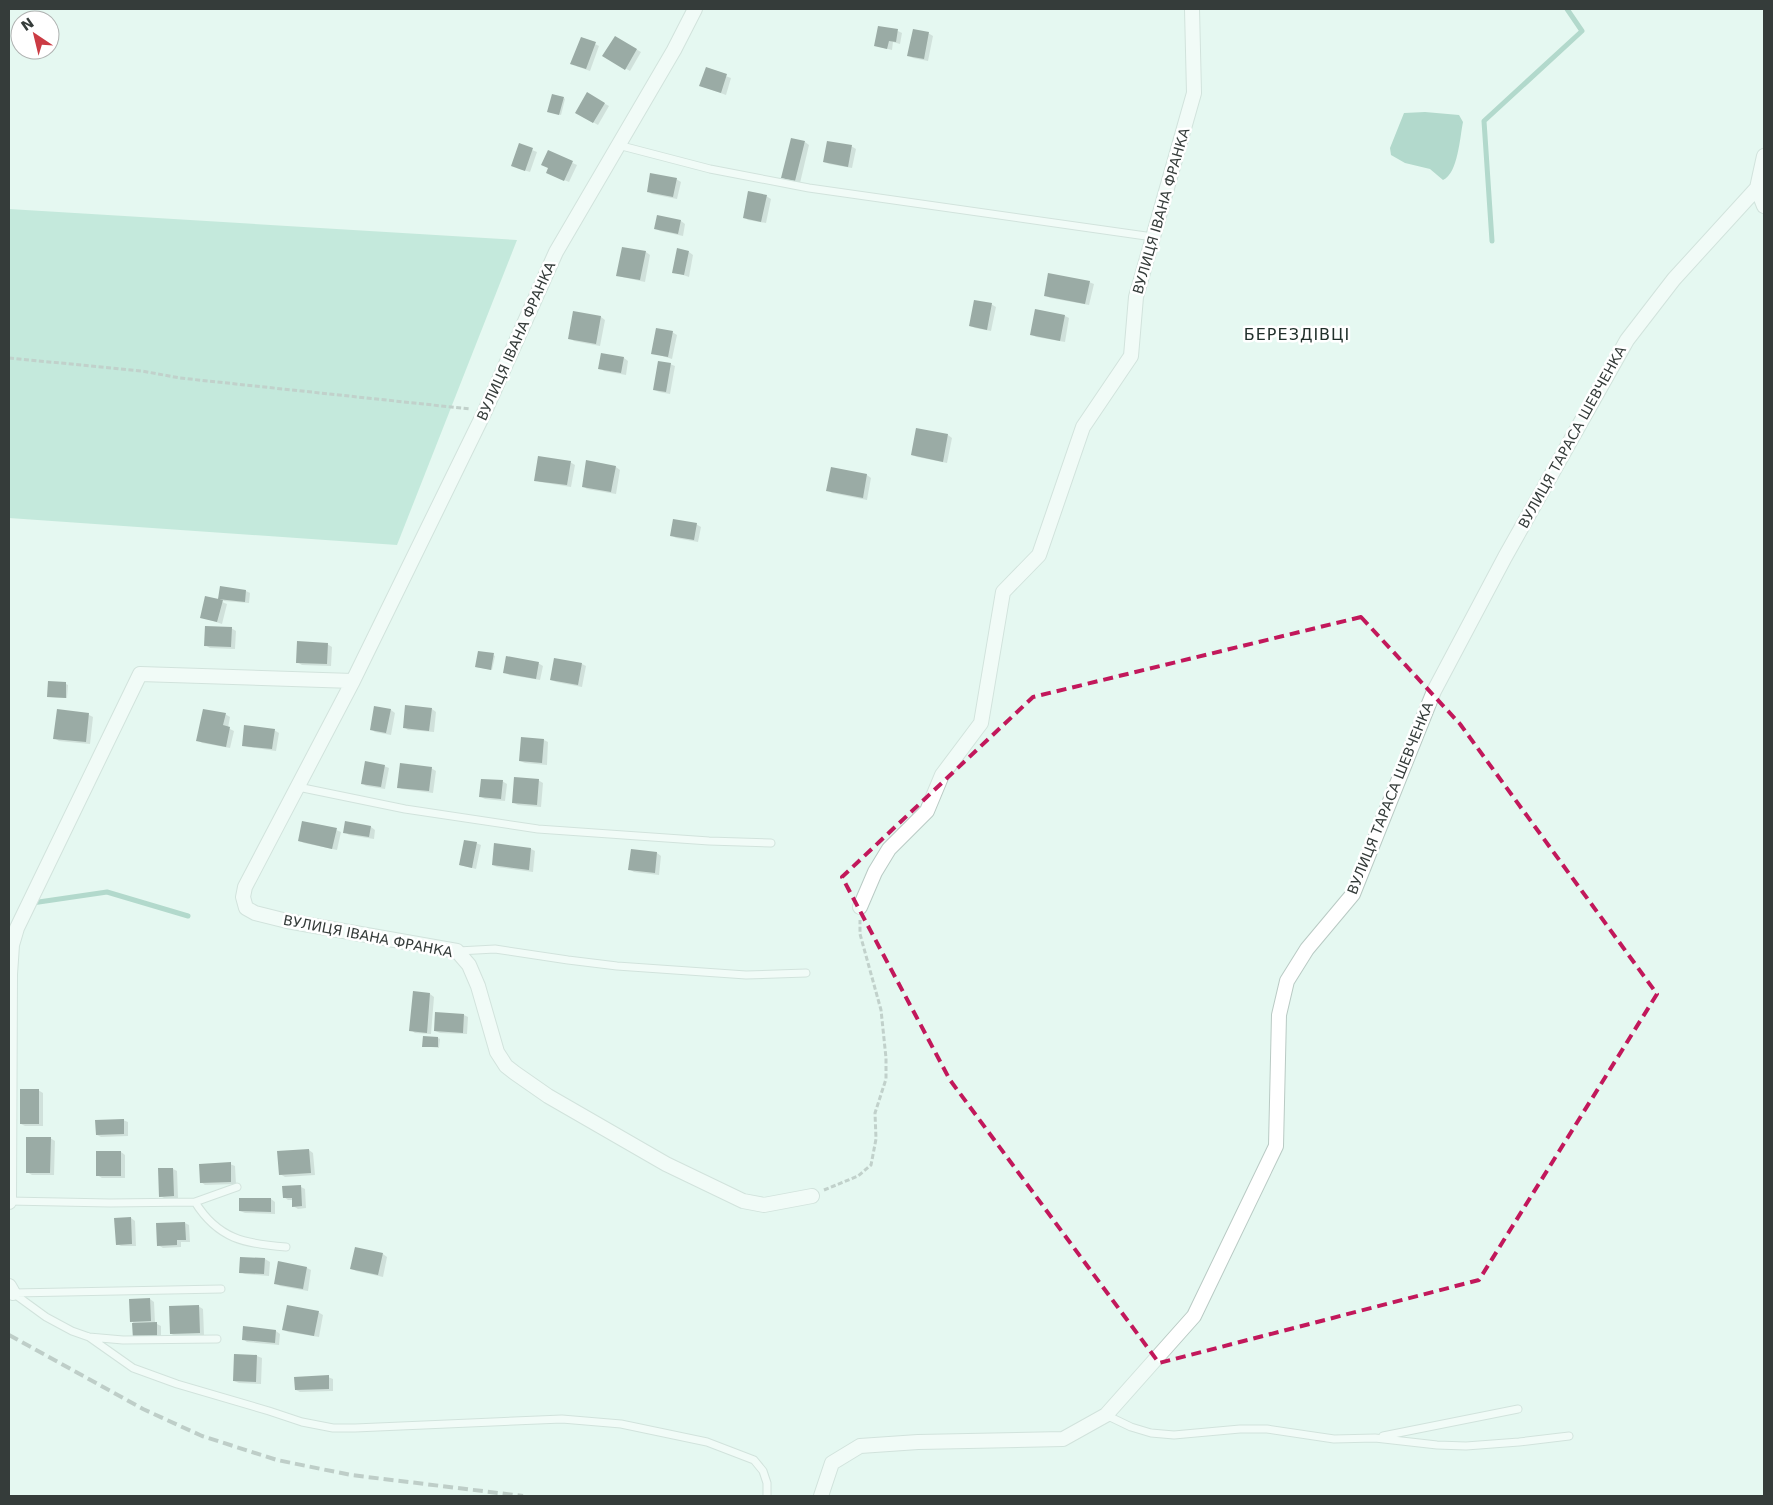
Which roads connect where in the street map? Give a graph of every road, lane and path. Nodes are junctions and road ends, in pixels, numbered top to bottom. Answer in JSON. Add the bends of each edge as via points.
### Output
{"nodes":[{"id":1,"x":695,"y":9,"type":"edge"},
{"id":2,"x":1192,"y":9,"type":"edge"},
{"id":3,"x":618,"y":145,"type":"junction"},
{"id":4,"x":1764,"y":156,"type":"edge"},
{"id":5,"x":1757,"y":188,"type":"junction"},
{"id":6,"x":1764,"y":206,"type":"edge"},
{"id":7,"x":1153,"y":237,"type":"junction"},
{"id":8,"x":9,"y":358,"type":"edge"},
{"id":9,"x":485,"y":411,"type":"junction"},
{"id":10,"x":353,"y":681,"type":"junction"},
{"id":11,"x":298,"y":788,"type":"junction"},
{"id":12,"x":771,"y":843,"type":"dead end"},
{"id":13,"x":860,"y":907,"type":"joint"},
{"id":14,"x":457,"y":950,"type":"junction"},
{"id":15,"x":806,"y":973,"type":"dead end"},
{"id":16,"x":237,"y":1187,"type":"dead end"},
{"id":17,"x":812,"y":1196,"type":"joint"},
{"id":18,"x":9,"y":1202,"type":"edge"},
{"id":19,"x":195,"y":1202,"type":"junction"},
{"id":20,"x":286,"y":1247,"type":"dead end"},
{"id":21,"x":221,"y":1289,"type":"dead end"},
{"id":22,"x":11,"y":1290,"type":"edge"},
{"id":23,"x":89,"y":1337,"type":"junction"},
{"id":24,"x":217,"y":1339,"type":"dead end"},
{"id":25,"x":1518,"y":1409,"type":"dead end"},
{"id":26,"x":1106,"y":1415,"type":"junction"},
{"id":27,"x":1569,"y":1436,"type":"dead end"},
{"id":28,"x":1375,"y":1438,"type":"junction"},
{"id":29,"x":767,"y":1496,"type":"edge"},
{"id":30,"x":821,"y":1496,"type":"edge"}],
"edges":[{"from":1,"to":3,"type":"street","name":"ВУЛИЦЯ ІВАНА ФРАНКА"},
{"from":2,"to":7,"type":"street","name":"ВУЛИЦЯ ІВАНА ФРАНКА","via":[[1194,93]]},
{"from":3,"to":7,"type":"lane","via":[[710,169],[809,188]]},
{"from":3,"to":9,"type":"street","name":"ВУЛИЦЯ ІВАНА ФРАНКА","via":[[556,252]]},
{"from":4,"to":5,"type":"street"},
{"from":5,"to":6,"type":"street"},
{"from":5,"to":26,"type":"street","name":"ВУЛИЦЯ ТАРАСА ШЕВЧЕНКА","via":[[1674,279],[1627,340],[1500,565],[1434,691],[1353,894],[1307,948],[1287,981],[1279,1015],[1276,1146],[1194,1316]]},
{"from":7,"to":13,"type":"street","name":"ВУЛИЦЯ ІВАНА ФРАНКА","via":[[1136,297],[1131,356],[1083,427],[1039,555],[1003,592],[981,723],[942,775],[927,811],[889,849]]},
{"from":8,"to":9,"type":"path"},
{"from":9,"to":10,"type":"street","name":"ВУЛИЦЯ ІВАНА ФРАНКА"},
{"from":10,"to":11,"type":"street","name":"ВУЛИЦЯ ІВАНА ФРАНКА"},
{"from":10,"to":18,"type":"street","via":[[140,674],[17,928],[12,945]]},
{"from":11,"to":12,"type":"lane","via":[[405,809],[538,829],[709,842]]},
{"from":11,"to":14,"type":"street","name":"ВУЛИЦЯ ІВАНА ФРАНКА","via":[[245,887],[246,908],[287,921]]},
{"from":13,"to":17,"type":"path","via":[[860,934],[881,1010],[886,1080],[875,1113],[876,1139],[871,1165],[858,1176]]},
{"from":14,"to":15,"type":"lane","via":[[495,949],[617,966],[736,974]]},
{"from":14,"to":17,"type":"street","name":"ВУЛИЦЯ ІВАНА ФРАНКА","via":[[469,965],[478,986],[497,1052],[506,1066],[523,1079],[666,1164],[743,1201],[764,1205]]},
{"from":16,"to":19,"type":"lane"},
{"from":18,"to":19,"type":"lane"},
{"from":19,"to":20,"type":"lane","via":[[210,1222],[232,1237],[256,1245]]},
{"from":21,"to":22,"type":"lane"},
{"from":22,"to":23,"type":"lane","via":[[46,1317]]},
{"from":23,"to":24,"type":"lane"},
{"from":23,"to":29,"type":"lane","via":[[133,1368],[302,1422],[333,1428],[570,1420],[621,1424],[707,1442],[754,1460],[763,1471]]},
{"from":25,"to":28,"type":"lane"},
{"from":26,"to":28,"type":"lane","via":[[1151,1433],[1174,1435],[1266,1429],[1334,1439]]},
{"from":26,"to":30,"type":"street","name":"ВУЛИЦЯ ТАРАСА ШЕВЧЕНКА","via":[[1064,1439],[860,1446],[832,1463]]},
{"from":27,"to":28,"type":"lane","via":[[1466,1446]]}]}
